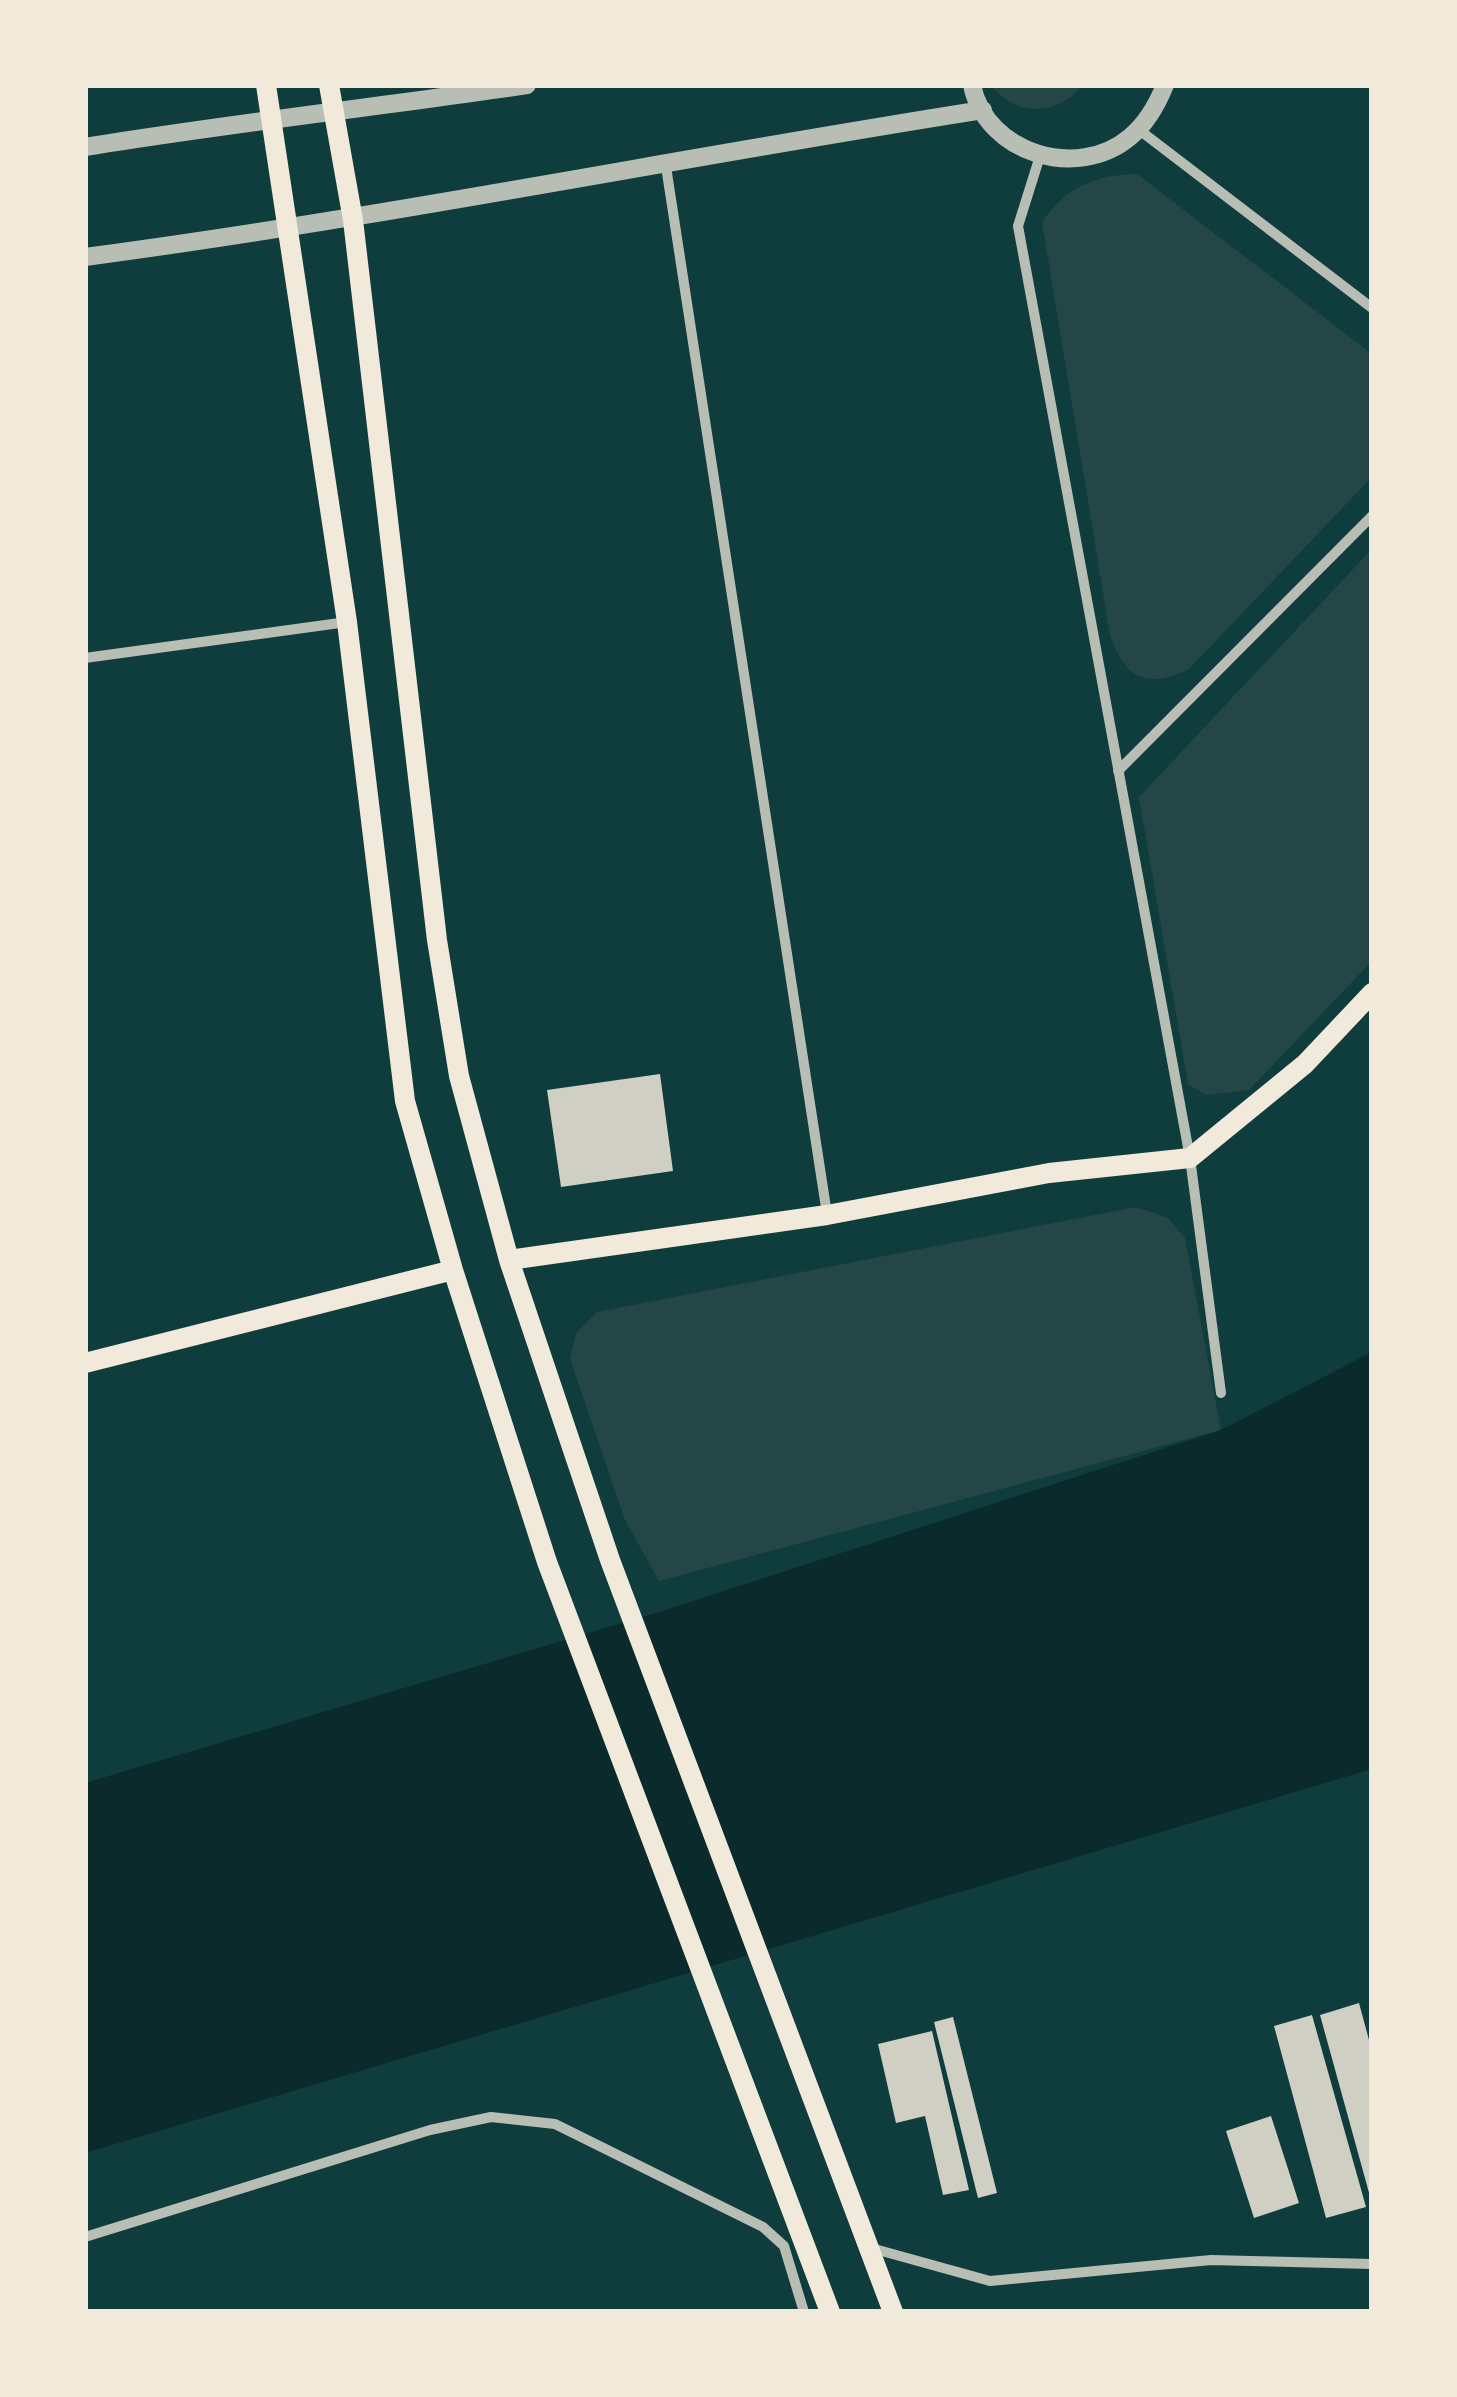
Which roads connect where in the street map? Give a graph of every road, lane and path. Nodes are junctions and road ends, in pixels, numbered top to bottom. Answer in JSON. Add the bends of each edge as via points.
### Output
{"nodes":[{"id":1,"x":266,"y":85,"type":"edge"},
{"id":2,"x":329,"y":85,"type":"edge"},
{"id":3,"x":527,"y":85,"type":"edge"},
{"id":4,"x":972,"y":85,"type":"edge"},
{"id":5,"x":1165,"y":85,"type":"edge"},
{"id":6,"x":983,"y":110,"type":"junction"},
{"id":7,"x":333,"y":114,"type":"junction"},
{"id":8,"x":271,"y":117,"type":"junction"},
{"id":9,"x":1138,"y":129,"type":"junction"},
{"id":10,"x":85,"y":147,"type":"edge"},
{"id":11,"x":1040,"y":156,"type":"junction"},
{"id":12,"x":665,"y":160,"type":"junction"},
{"id":13,"x":353,"y":220,"type":"junction"},
{"id":14,"x":290,"y":230,"type":"junction"},
{"id":15,"x":85,"y":258,"type":"edge"},
{"id":16,"x":1372,"y":308,"type":"edge"},
{"id":17,"x":1372,"y":516,"type":"edge"},
{"id":18,"x":347,"y":622,"type":"junction"},
{"id":19,"x":85,"y":658,"type":"edge"},
{"id":20,"x":1118,"y":771,"type":"junction"},
{"id":21,"x":1372,"y":993,"type":"edge"},
{"id":22,"x":1190,"y":1158,"type":"junction"},
{"id":23,"x":827,"y":1216,"type":"junction"},
{"id":24,"x":510,"y":1260,"type":"junction"},
{"id":25,"x":452,"y":1270,"type":"junction"},
{"id":26,"x":85,"y":1363,"type":"edge"},
{"id":27,"x":1221,"y":1393,"type":"dead end"},
{"id":28,"x":85,"y":2237,"type":"edge"},
{"id":29,"x":871,"y":2248,"type":"junction"},
{"id":30,"x":1372,"y":2264,"type":"edge"},
{"id":31,"x":804,"y":2312,"type":"edge"},
{"id":32,"x":830,"y":2312,"type":"edge"},
{"id":33,"x":893,"y":2312,"type":"edge"}],
"edges":[{"from":1,"to":8,"type":"main road"},
{"from":2,"to":7,"type":"main road"},
{"from":3,"to":7,"type":"street"},
{"from":4,"to":6,"type":"street"},
{"from":5,"to":9,"type":"street"},
{"from":6,"to":11,"type":"street","via":[[1012,142]]},
{"from":6,"to":12,"type":"street"},
{"from":7,"to":8,"type":"street"},
{"from":7,"to":13,"type":"main road"},
{"from":8,"to":10,"type":"street"},
{"from":8,"to":14,"type":"main road"},
{"from":9,"to":11,"type":"street","via":[[1102,154]]},
{"from":9,"to":16,"type":"street"},
{"from":11,"to":20,"type":"street","via":[[1018,226]]},
{"from":12,"to":13,"type":"street"},
{"from":12,"to":23,"type":"street"},
{"from":13,"to":14,"type":"street"},
{"from":13,"to":24,"type":"main road","via":[[436,940],[459,1076]]},
{"from":14,"to":15,"type":"street"},
{"from":14,"to":18,"type":"main road"},
{"from":17,"to":20,"type":"street"},
{"from":18,"to":19,"type":"street"},
{"from":18,"to":25,"type":"main road","via":[[405,1101]]},
{"from":20,"to":22,"type":"street"},
{"from":21,"to":22,"type":"main road","via":[[1305,1064]]},
{"from":22,"to":23,"type":"main road","via":[[1049,1173]]},
{"from":22,"to":27,"type":"street"},
{"from":23,"to":24,"type":"main road"},
{"from":24,"to":29,"type":"main road","via":[[610,1560]]},
{"from":25,"to":26,"type":"main road"},
{"from":25,"to":32,"type":"main road","via":[[548,1562]]},
{"from":28,"to":31,"type":"street","via":[[430,2130],[491,2118],[555,2124],[764,2227],[784,2246]]},
{"from":29,"to":30,"type":"street","via":[[990,2281],[1212,2260]]},
{"from":29,"to":33,"type":"main road"}]}
